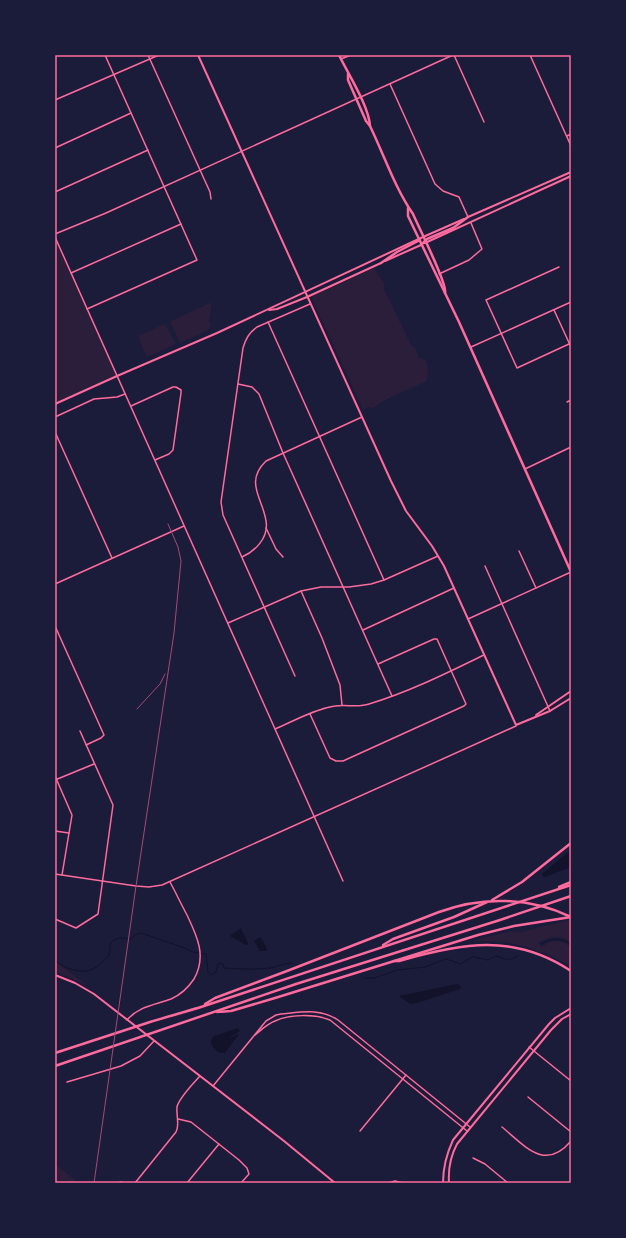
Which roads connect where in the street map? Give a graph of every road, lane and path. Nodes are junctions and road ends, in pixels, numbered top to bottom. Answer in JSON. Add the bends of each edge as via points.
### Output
{"nodes":[{"id":1,"x":58,"y":55,"type":"edge"},
{"id":2,"x":105,"y":55,"type":"edge"},
{"id":3,"x":148,"y":55,"type":"edge"},
{"id":4,"x":159,"y":55,"type":"edge"},
{"id":5,"x":198,"y":55,"type":"edge"},
{"id":6,"x":339,"y":55,"type":"edge"},
{"id":7,"x":351,"y":55,"type":"edge"},
{"id":8,"x":454,"y":55,"type":"edge"},
{"id":9,"x":530,"y":55,"type":"edge"},
{"id":10,"x":55,"y":56,"type":"edge"},
{"id":11,"x":150,"y":59,"type":"junction"},
{"id":12,"x":341,"y":59,"type":"junction"},
{"id":13,"x":114,"y":74,"type":"junction"},
{"id":14,"x":348,"y":74,"type":"junction"},
{"id":15,"x":390,"y":84,"type":"junction"},
{"id":16,"x":360,"y":97,"type":"junction"},
{"id":17,"x":356,"y":99,"type":"junction"},
{"id":18,"x":55,"y":100,"type":"edge"},
{"id":19,"x":131,"y":113,"type":"junction"},
{"id":20,"x":484,"y":122,"type":"dead end"},
{"id":21,"x":370,"y":126,"type":"junction"},
{"id":22,"x":571,"y":134,"type":"edge"},
{"id":23,"x":567,"y":136,"type":"junction"},
{"id":24,"x":571,"y":146,"type":"edge"},
{"id":25,"x":55,"y":148,"type":"edge"},
{"id":26,"x":148,"y":150,"type":"junction"},
{"id":27,"x":241,"y":151,"type":"junction"},
{"id":28,"x":200,"y":170,"type":"junction"},
{"id":29,"x":571,"y":172,"type":"edge"},
{"id":30,"x":571,"y":176,"type":"edge"},
{"id":31,"x":164,"y":186,"type":"junction"},
{"id":32,"x":55,"y":192,"type":"edge"},
{"id":33,"x":211,"y":200,"type":"dead end"},
{"id":34,"x":408,"y":208,"type":"junction"},
{"id":35,"x":468,"y":217,"type":"junction"},
{"id":36,"x":470,"y":223,"type":"junction"},
{"id":37,"x":181,"y":224,"type":"junction"},
{"id":38,"x":55,"y":234,"type":"edge"},
{"id":39,"x":55,"y":237,"type":"edge"},
{"id":40,"x":423,"y":237,"type":"junction"},
{"id":41,"x":419,"y":240,"type":"junction"},
{"id":42,"x":425,"y":242,"type":"junction"},
{"id":43,"x":421,"y":245,"type":"junction"},
{"id":44,"x":381,"y":263,"type":"junction"},
{"id":45,"x":559,"y":267,"type":"dead end"},
{"id":46,"x":71,"y":273,"type":"junction"},
{"id":47,"x":440,"y":274,"type":"junction"},
{"id":48,"x":436,"y":276,"type":"junction"},
{"id":49,"x":305,"y":292,"type":"junction"},
{"id":50,"x":445,"y":293,"type":"junction"},
{"id":51,"x":307,"y":297,"type":"junction"},
{"id":52,"x":571,"y":302,"type":"edge"},
{"id":53,"x":310,"y":304,"type":"junction"},
{"id":54,"x":87,"y":309,"type":"junction"},
{"id":55,"x":554,"y":310,"type":"junction"},
{"id":56,"x":267,"y":311,"type":"junction"},
{"id":57,"x":268,"y":322,"type":"junction"},
{"id":58,"x":501,"y":333,"type":"junction"},
{"id":59,"x":569,"y":344,"type":"junction"},
{"id":60,"x":571,"y":347,"type":"edge"},
{"id":61,"x":470,"y":348,"type":"junction"},
{"id":62,"x":117,"y":376,"type":"junction"},
{"id":63,"x":238,"y":384,"type":"junction"},
{"id":64,"x":125,"y":394,"type":"junction"},
{"id":65,"x":571,"y":400,"type":"edge"},
{"id":66,"x":567,"y":402,"type":"dead end"},
{"id":67,"x":55,"y":404,"type":"edge"},
{"id":68,"x":131,"y":406,"type":"junction"},
{"id":69,"x":55,"y":417,"type":"edge"},
{"id":70,"x":362,"y":417,"type":"junction"},
{"id":71,"x":55,"y":432,"type":"edge"},
{"id":72,"x":319,"y":437,"type":"junction"},
{"id":73,"x":571,"y":447,"type":"edge"},
{"id":74,"x":282,"y":453,"type":"junction"},
{"id":75,"x":155,"y":460,"type":"junction"},
{"id":76,"x":525,"y":469,"type":"junction"},
{"id":77,"x":184,"y":526,"type":"junction"},
{"id":78,"x":266,"y":528,"type":"junction"},
{"id":79,"x":519,"y":551,"type":"dead end"},
{"id":80,"x":438,"y":556,"type":"junction"},
{"id":81,"x":242,"y":557,"type":"junction"},
{"id":82,"x":283,"y":557,"type":"dead end"},
{"id":83,"x":112,"y":558,"type":"junction"},
{"id":84,"x":485,"y":566,"type":"dead end"},
{"id":85,"x":571,"y":572,"type":"edge"},
{"id":86,"x":384,"y":580,"type":"junction"},
{"id":87,"x":55,"y":584,"type":"edge"},
{"id":88,"x":343,"y":587,"type":"junction"},
{"id":89,"x":454,"y":588,"type":"junction"},
{"id":90,"x":536,"y":588,"type":"junction"},
{"id":91,"x":301,"y":591,"type":"junction"},
{"id":92,"x":502,"y":604,"type":"junction"},
{"id":93,"x":264,"y":607,"type":"junction"},
{"id":94,"x":468,"y":619,"type":"junction"},
{"id":95,"x":228,"y":623,"type":"junction"},
{"id":96,"x":55,"y":626,"type":"edge"},
{"id":97,"x":362,"y":630,"type":"junction"},
{"id":98,"x":484,"y":655,"type":"junction"},
{"id":99,"x":378,"y":664,"type":"junction"},
{"id":100,"x":452,"y":670,"type":"junction"},
{"id":101,"x":295,"y":676,"type":"dead end"},
{"id":102,"x":571,"y":691,"type":"edge"},
{"id":103,"x":392,"y":696,"type":"junction"},
{"id":104,"x":571,"y":698,"type":"edge"},
{"id":105,"x":342,"y":705,"type":"junction"},
{"id":106,"x":548,"y":707,"type":"junction"},
{"id":107,"x":550,"y":711,"type":"junction"},
{"id":108,"x":310,"y":714,"type":"junction"},
{"id":109,"x":534,"y":717,"type":"junction"},
{"id":110,"x":516,"y":725,"type":"junction"},
{"id":111,"x":275,"y":729,"type":"junction"},
{"id":112,"x":80,"y":731,"type":"dead end"},
{"id":113,"x":86,"y":745,"type":"junction"},
{"id":114,"x":94,"y":763,"type":"junction"},
{"id":115,"x":55,"y":776,"type":"edge"},
{"id":116,"x":56,"y":780,"type":"edge"},
{"id":117,"x":314,"y":816,"type":"junction"},
{"id":118,"x":55,"y":831,"type":"edge"},
{"id":119,"x":68,"y":834,"type":"junction"},
{"id":120,"x":571,"y":843,"type":"edge"},
{"id":121,"x":55,"y":874,"type":"edge"},
{"id":122,"x":62,"y":875,"type":"junction"},
{"id":123,"x":342,"y":880,"type":"dead end"},
{"id":124,"x":103,"y":881,"type":"junction"},
{"id":125,"x":170,"y":882,"type":"junction"},
{"id":126,"x":571,"y":883,"type":"edge"},
{"id":127,"x":571,"y":896,"type":"edge"},
{"id":128,"x":571,"y":918,"type":"edge"},
{"id":129,"x":55,"y":919,"type":"edge"},
{"id":130,"x":380,"y":946,"type":"junction"},
{"id":131,"x":392,"y":961,"type":"junction"},
{"id":132,"x":571,"y":971,"type":"edge"},
{"id":133,"x":55,"y":975,"type":"edge"},
{"id":134,"x":204,"y":1006,"type":"junction"},
{"id":135,"x":571,"y":1008,"type":"edge"},
{"id":136,"x":213,"y":1012,"type":"junction"},
{"id":137,"x":571,"y":1014,"type":"edge"},
{"id":138,"x":127,"y":1020,"type":"junction"},
{"id":139,"x":253,"y":1036,"type":"junction"},
{"id":140,"x":154,"y":1041,"type":"junction"},
{"id":141,"x":529,"y":1047,"type":"junction"},
{"id":142,"x":534,"y":1050,"type":"junction"},
{"id":143,"x":55,"y":1053,"type":"edge"},
{"id":144,"x":55,"y":1066,"type":"edge"},
{"id":145,"x":406,"y":1075,"type":"junction"},
{"id":146,"x":200,"y":1076,"type":"junction"},
{"id":147,"x":403,"y":1078,"type":"junction"},
{"id":148,"x":571,"y":1080,"type":"edge"},
{"id":149,"x":67,"y":1082,"type":"dead end"},
{"id":150,"x":213,"y":1086,"type":"junction"},
{"id":151,"x":528,"y":1096,"type":"dead end"},
{"id":152,"x":178,"y":1119,"type":"junction"},
{"id":153,"x":466,"y":1124,"type":"junction"},
{"id":154,"x":470,"y":1127,"type":"junction"},
{"id":155,"x":502,"y":1127,"type":"dead end"},
{"id":156,"x":463,"y":1128,"type":"junction"},
{"id":157,"x":360,"y":1131,"type":"dead end"},
{"id":158,"x":467,"y":1131,"type":"junction"},
{"id":159,"x":571,"y":1132,"type":"edge"},
{"id":160,"x":571,"y":1141,"type":"edge"},
{"id":161,"x":219,"y":1144,"type":"junction"},
{"id":162,"x":473,"y":1158,"type":"dead end"},
{"id":163,"x":118,"y":1183,"type":"edge"},
{"id":164,"x":124,"y":1183,"type":"edge"},
{"id":165,"x":135,"y":1183,"type":"edge"},
{"id":166,"x":188,"y":1183,"type":"edge"},
{"id":167,"x":241,"y":1183,"type":"edge"},
{"id":168,"x":335,"y":1183,"type":"edge"},
{"id":169,"x":388,"y":1183,"type":"edge"},
{"id":170,"x":403,"y":1183,"type":"edge"},
{"id":171,"x":443,"y":1183,"type":"edge"},
{"id":172,"x":449,"y":1183,"type":"edge"},
{"id":173,"x":508,"y":1183,"type":"edge"}],
"edges":[{"from":1,"to":10,"type":"street"},
{"from":2,"to":13,"type":"street"},
{"from":3,"to":11,"type":"street"},
{"from":4,"to":11,"type":"street"},
{"from":5,"to":27,"type":"street"},
{"from":6,"to":12,"type":"main road"},
{"from":7,"to":12,"type":"street"},
{"from":8,"to":15,"type":"street"},
{"from":8,"to":20,"type":"street"},
{"from":9,"to":23,"type":"street"},
{"from":11,"to":13,"type":"street"},
{"from":11,"to":28,"type":"street"},
{"from":12,"to":14,"type":"main road"},
{"from":13,"to":18,"type":"street"},
{"from":13,"to":19,"type":"street"},
{"from":14,"to":16,"type":"main road"},
{"from":14,"to":17,"type":"main road"},
{"from":15,"to":16,"type":"street"},
{"from":15,"to":35,"type":"street","via":[[433,181],[443,191],[459,197]]},
{"from":16,"to":17,"type":"street"},
{"from":16,"to":21,"type":"main road","via":[[370,119]]},
{"from":17,"to":21,"type":"main road"},
{"from":17,"to":27,"type":"street"},
{"from":19,"to":25,"type":"street"},
{"from":19,"to":26,"type":"street"},
{"from":21,"to":34,"type":"main road"},
{"from":22,"to":23,"type":"street"},
{"from":23,"to":24,"type":"street"},
{"from":26,"to":31,"type":"street"},
{"from":26,"to":32,"type":"street"},
{"from":27,"to":28,"type":"street"},
{"from":27,"to":49,"type":"street"},
{"from":28,"to":31,"type":"street"},
{"from":28,"to":33,"type":"street"},
{"from":29,"to":35,"type":"street"},
{"from":30,"to":36,"type":"street"},
{"from":31,"to":37,"type":"street"},
{"from":31,"to":38,"type":"street"},
{"from":34,"to":40,"type":"main road"},
{"from":34,"to":41,"type":"main road","via":[[408,216]]},
{"from":35,"to":40,"type":"street"},
{"from":35,"to":42,"type":"main road"},
{"from":36,"to":42,"type":"street"},
{"from":36,"to":47,"type":"street","via":[[482,249],[468,261]]},
{"from":37,"to":46,"type":"street"},
{"from":37,"to":54,"type":"street","via":[[197,260]]},
{"from":39,"to":46,"type":"street"},
{"from":40,"to":41,"type":"main road"},
{"from":40,"to":42,"type":"main road"},
{"from":41,"to":43,"type":"main road"},
{"from":41,"to":44,"type":"main road"},
{"from":41,"to":49,"type":"street"},
{"from":42,"to":43,"type":"main road"},
{"from":42,"to":47,"type":"main road"},
{"from":43,"to":44,"type":"street"},
{"from":43,"to":48,"type":"main road"},
{"from":44,"to":51,"type":"street"},
{"from":45,"to":58,"type":"street","via":[[486,300]]},
{"from":46,"to":54,"type":"street"},
{"from":47,"to":48,"type":"street"},
{"from":47,"to":50,"type":"main road"},
{"from":48,"to":50,"type":"main road"},
{"from":49,"to":51,"type":"street"},
{"from":49,"to":56,"type":"street"},
{"from":50,"to":61,"type":"main road"},
{"from":51,"to":53,"type":"street"},
{"from":51,"to":56,"type":"street"},
{"from":52,"to":55,"type":"street"},
{"from":53,"to":57,"type":"street"},
{"from":53,"to":70,"type":"street"},
{"from":54,"to":62,"type":"street"},
{"from":55,"to":58,"type":"street"},
{"from":55,"to":59,"type":"street"},
{"from":56,"to":62,"type":"street"},
{"from":57,"to":63,"type":"street","via":[[257,327],[246,339]]},
{"from":57,"to":72,"type":"street"},
{"from":58,"to":59,"type":"street","via":[[517,368]]},
{"from":58,"to":61,"type":"street"},
{"from":59,"to":60,"type":"street"},
{"from":61,"to":76,"type":"main road"},
{"from":62,"to":64,"type":"street"},
{"from":62,"to":67,"type":"street"},
{"from":63,"to":74,"type":"street","via":[[257,390]]},
{"from":63,"to":81,"type":"street","via":[[221,502],[223,515]]},
{"from":64,"to":68,"type":"street"},
{"from":64,"to":69,"type":"street","via":[[94,399]]},
{"from":65,"to":66,"type":"street"},
{"from":68,"to":75,"type":"street"},
{"from":68,"to":75,"type":"street","via":[[173,387],[180,390],[173,450],[170,454]]},
{"from":70,"to":72,"type":"street"},
{"from":70,"to":80,"type":"street","via":[[400,501]]},
{"from":71,"to":83,"type":"street"},
{"from":72,"to":74,"type":"street"},
{"from":72,"to":86,"type":"street"},
{"from":73,"to":76,"type":"street"},
{"from":74,"to":78,"type":"street","via":[[266,461],[259,467],[257,474],[256,489]]},
{"from":74,"to":88,"type":"street"},
{"from":75,"to":77,"type":"street"},
{"from":76,"to":85,"type":"main road"},
{"from":77,"to":83,"type":"street"},
{"from":77,"to":95,"type":"street"},
{"from":78,"to":81,"type":"street","via":[[261,542]]},
{"from":78,"to":82,"type":"street"},
{"from":79,"to":90,"type":"street"},
{"from":80,"to":86,"type":"street"},
{"from":80,"to":89,"type":"street"},
{"from":81,"to":93,"type":"street"},
{"from":83,"to":87,"type":"street"},
{"from":84,"to":92,"type":"street"},
{"from":85,"to":90,"type":"street"},
{"from":86,"to":88,"type":"street","via":[[363,586]]},
{"from":88,"to":91,"type":"street","via":[[321,587]]},
{"from":88,"to":97,"type":"street"},
{"from":89,"to":94,"type":"street"},
{"from":89,"to":97,"type":"street"},
{"from":90,"to":92,"type":"street"},
{"from":91,"to":93,"type":"street"},
{"from":91,"to":105,"type":"street","via":[[340,685]]},
{"from":92,"to":94,"type":"street"},
{"from":92,"to":106,"type":"street"},
{"from":93,"to":95,"type":"street"},
{"from":93,"to":101,"type":"street"},
{"from":94,"to":98,"type":"street"},
{"from":95,"to":111,"type":"street"},
{"from":96,"to":113,"type":"street","via":[[104,735]]},
{"from":97,"to":99,"type":"street"},
{"from":98,"to":100,"type":"street"},
{"from":98,"to":110,"type":"street"},
{"from":99,"to":100,"type":"street","via":[[436,638]]},
{"from":99,"to":103,"type":"street"},
{"from":100,"to":103,"type":"street"},
{"from":100,"to":108,"type":"street","via":[[465,699],[464,706],[342,761],[330,758]]},
{"from":102,"to":106,"type":"street"},
{"from":103,"to":105,"type":"street","via":[[367,705]]},
{"from":104,"to":107,"type":"street"},
{"from":105,"to":108,"type":"street"},
{"from":106,"to":107,"type":"street"},
{"from":106,"to":109,"type":"street"},
{"from":107,"to":109,"type":"street"},
{"from":108,"to":111,"type":"street"},
{"from":109,"to":110,"type":"street"},
{"from":110,"to":117,"type":"street"},
{"from":111,"to":117,"type":"street"},
{"from":112,"to":113,"type":"street"},
{"from":113,"to":114,"type":"street"},
{"from":114,"to":116,"type":"street"},
{"from":114,"to":124,"type":"street","via":[[113,805]]},
{"from":115,"to":116,"type":"street"},
{"from":116,"to":119,"type":"street","via":[[72,815]]},
{"from":117,"to":123,"type":"street"},
{"from":117,"to":125,"type":"street"},
{"from":118,"to":119,"type":"street"},
{"from":119,"to":122,"type":"street"},
{"from":120,"to":130,"type":"main road","via":[[522,882],[495,898]]},
{"from":121,"to":122,"type":"street"},
{"from":122,"to":124,"type":"street"},
{"from":124,"to":125,"type":"street","via":[[149,887]]},
{"from":124,"to":129,"type":"street","via":[[98,914],[76,928]]},
{"from":125,"to":138,"type":"street","via":[[196,934],[200,965],[184,990],[171,999],[138,1010]]},
{"from":126,"to":130,"type":"main road","via":[[506,907]]},
{"from":127,"to":136,"type":"main road"},
{"from":128,"to":131,"type":"main road","via":[[501,929]]},
{"from":128,"to":134,"type":"main road","via":[[548,907],[516,901],[485,901],[451,908],[215,998]]},
{"from":130,"to":134,"type":"main road"},
{"from":131,"to":132,"type":"main road","via":[[459,946],[490,945],[532,952]]},
{"from":131,"to":136,"type":"main road","via":[[244,1008]]},
{"from":133,"to":138,"type":"street","via":[[87,989]]},
{"from":134,"to":143,"type":"main road"},
{"from":135,"to":141,"type":"street","via":[[552,1021]]},
{"from":136,"to":144,"type":"main road"},
{"from":137,"to":142,"type":"street","via":[[556,1025]]},
{"from":138,"to":140,"type":"street"},
{"from":139,"to":145,"type":"street","via":[[262,1024],[276,1015],[310,1011],[325,1013],[338,1020]]},
{"from":139,"to":147,"type":"street","via":[[282,1018],[323,1017]]},
{"from":139,"to":150,"type":"street"},
{"from":140,"to":146,"type":"street"},
{"from":140,"to":149,"type":"street","via":[[140,1056],[119,1067]]},
{"from":141,"to":142,"type":"street"},
{"from":141,"to":153,"type":"street"},
{"from":142,"to":148,"type":"street"},
{"from":142,"to":154,"type":"street"},
{"from":145,"to":147,"type":"street"},
{"from":145,"to":153,"type":"street"},
{"from":146,"to":150,"type":"street"},
{"from":146,"to":152,"type":"street","via":[[177,1106]]},
{"from":147,"to":156,"type":"street"},
{"from":147,"to":157,"type":"street"},
{"from":150,"to":168,"type":"street"},
{"from":151,"to":159,"type":"street"},
{"from":152,"to":161,"type":"street","via":[[191,1122]]},
{"from":152,"to":165,"type":"street","via":[[176,1132]]},
{"from":153,"to":154,"type":"street"},
{"from":153,"to":156,"type":"street"},
{"from":154,"to":158,"type":"street"},
{"from":155,"to":160,"type":"street","via":[[532,1152],[542,1155],[558,1153]]},
{"from":156,"to":158,"type":"street"},
{"from":156,"to":171,"type":"street","via":[[447,1153],[443,1167]]},
{"from":158,"to":172,"type":"street","via":[[451,1156]]},
{"from":161,"to":166,"type":"street"},
{"from":161,"to":167,"type":"street","via":[[247,1168],[249,1174]]},
{"from":162,"to":173,"type":"street","via":[[483,1162]]},
{"from":163,"to":164,"type":"street"},
{"from":169,"to":170,"type":"street","via":[[395,1180]]}]}
